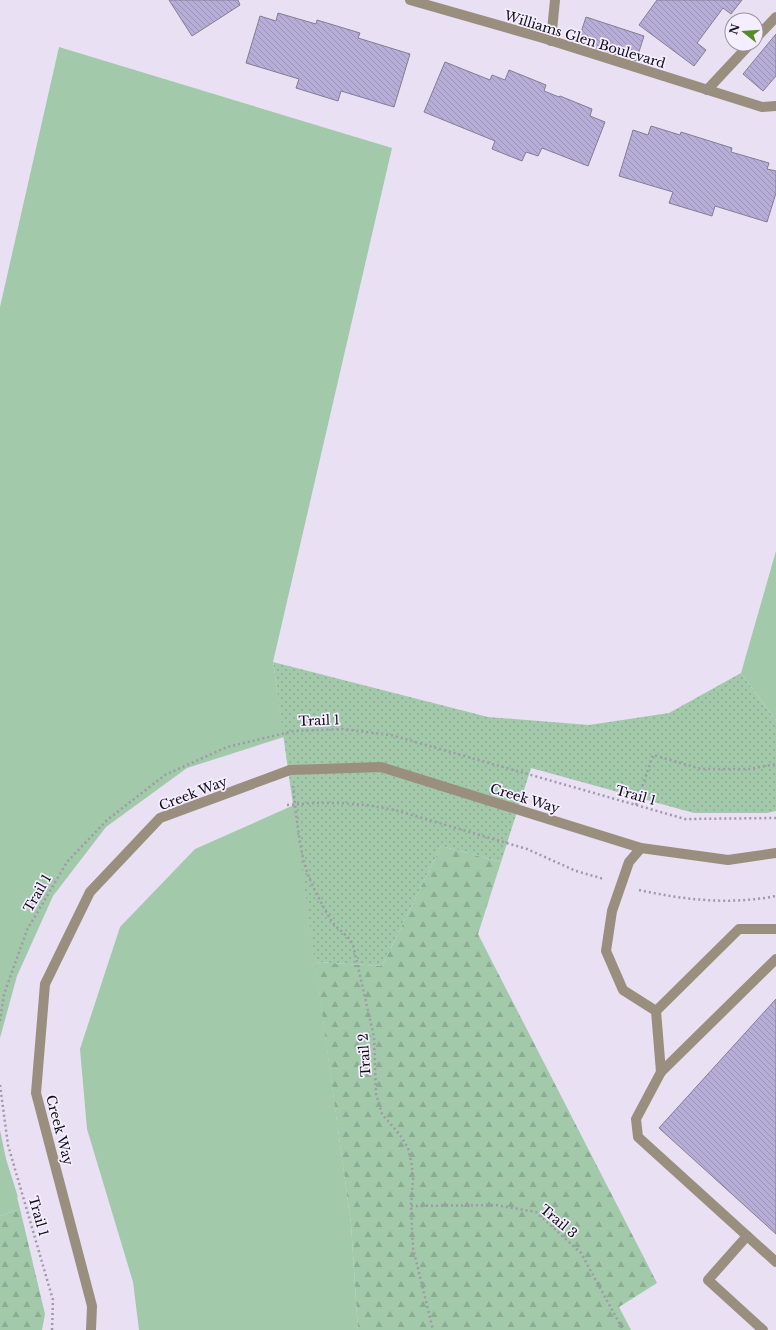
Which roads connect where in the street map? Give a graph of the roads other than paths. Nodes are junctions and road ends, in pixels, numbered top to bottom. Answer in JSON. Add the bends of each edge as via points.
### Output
{"nodes":[{"id":1,"x":410,"y":0,"type":"edge"},
{"id":2,"x":555,"y":0,"type":"edge"},
{"id":3,"x":776,"y":17,"type":"edge"},
{"id":4,"x":764,"y":30,"type":"edge"},
{"id":5,"x":551,"y":41,"type":"junction"},
{"id":6,"x":743,"y":52,"type":"edge"},
{"id":7,"x":707,"y":90,"type":"junction"},
{"id":8,"x":776,"y":106,"type":"edge"},
{"id":9,"x":640,"y":848,"type":"junction"},
{"id":10,"x":776,"y":853,"type":"edge"},
{"id":11,"x":776,"y":929,"type":"edge"},
{"id":12,"x":776,"y":959,"type":"edge"},
{"id":13,"x":656,"y":1011,"type":"junction"},
{"id":14,"x":661,"y":1072,"type":"junction"},
{"id":15,"x":747,"y":1236,"type":"junction"},
{"id":16,"x":776,"y":1262,"type":"edge"},
{"id":17,"x":91,"y":1330,"type":"edge"},
{"id":18,"x":763,"y":1330,"type":"edge"}],
"edges":[{"from":1,"to":5,"type":"street","name":"Williams Glen Boulevard"},
{"from":2,"to":5,"type":"street"},
{"from":3,"to":4,"type":"street"},
{"from":5,"to":7,"type":"street","name":"Williams Glen Boulevard"},
{"from":6,"to":7,"type":"street"},
{"from":7,"to":8,"type":"street","name":"Williams Glen Boulevard","via":[[762,107]]},
{"from":9,"to":10,"type":"street","name":"Creek Way","via":[[728,860]]},
{"from":9,"to":13,"type":"street","via":[[629,862],[612,911],[606,951],[623,990]]},
{"from":9,"to":17,"type":"street","name":"Creek Way","via":[[381,767],[290,770],[160,818],[90,892],[45,984],[36,1093],[92,1306]]},
{"from":11,"to":13,"type":"street","via":[[739,929]]},
{"from":12,"to":14,"type":"street"},
{"from":13,"to":14,"type":"street"},
{"from":14,"to":15,"type":"street","via":[[636,1119],[638,1137]]},
{"from":15,"to":16,"type":"street"},
{"from":15,"to":18,"type":"street","via":[[708,1280]]}]}
